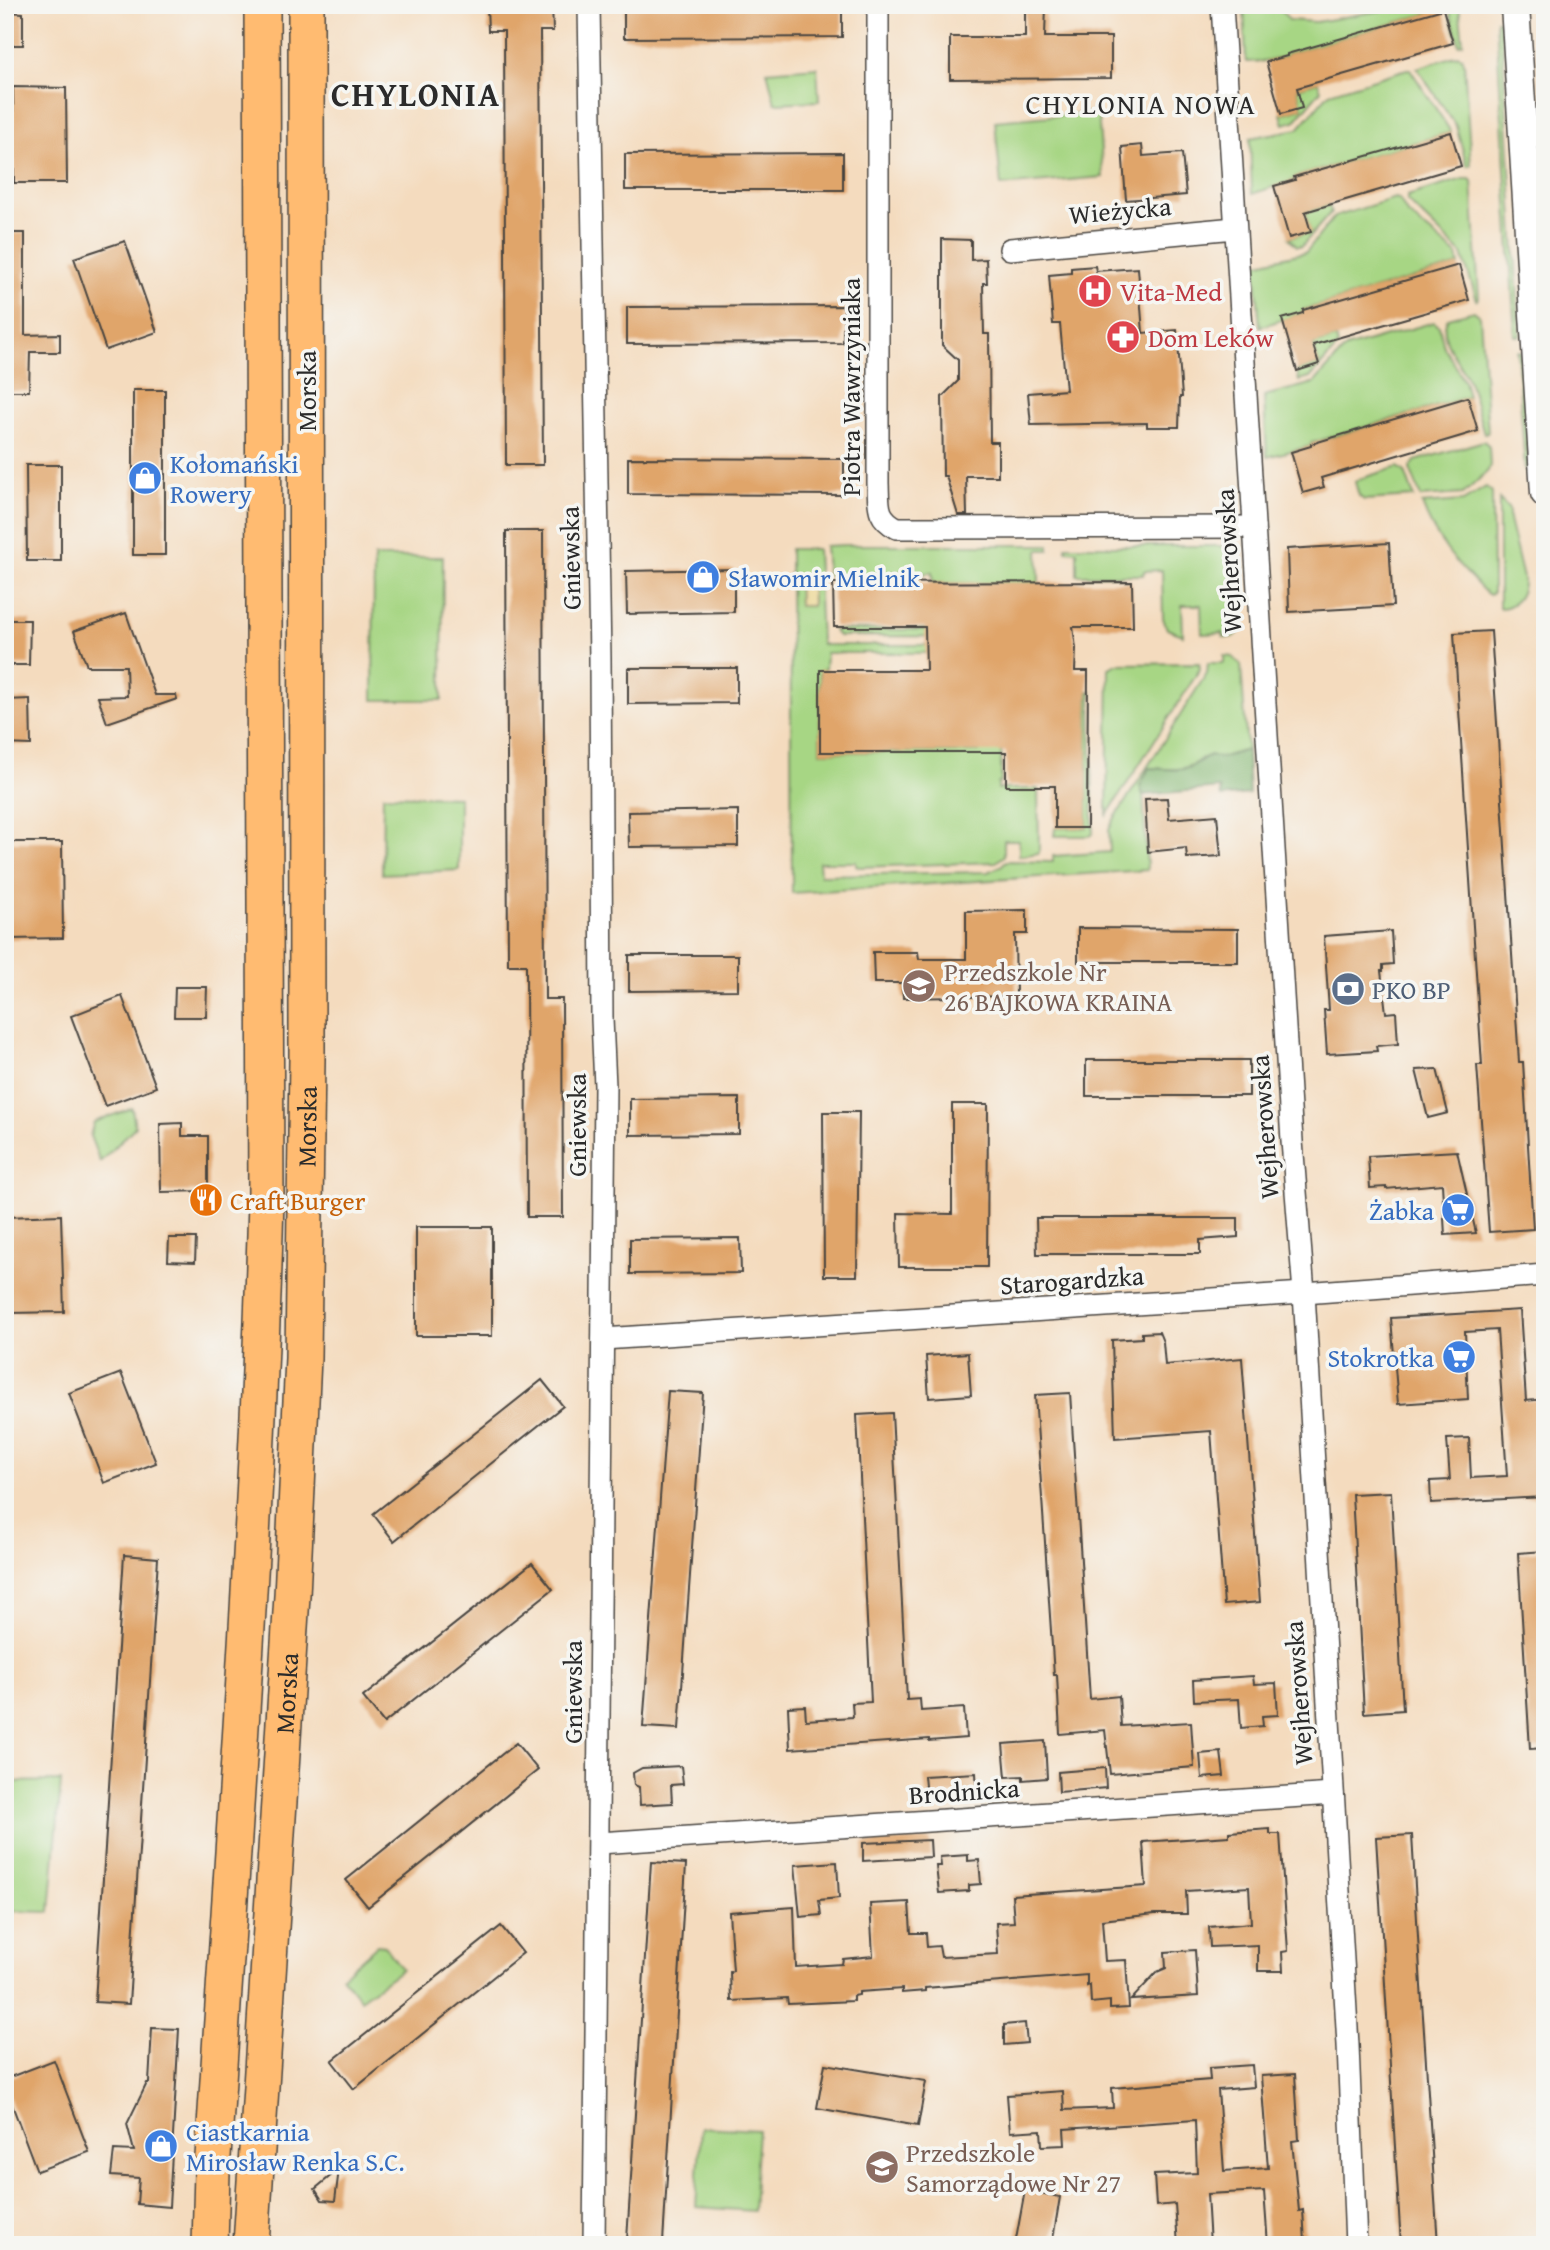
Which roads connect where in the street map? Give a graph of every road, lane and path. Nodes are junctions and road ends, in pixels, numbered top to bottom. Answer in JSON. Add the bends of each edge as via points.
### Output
{"nodes":[{"id":1,"x":262,"y":5,"type":"edge"},
{"id":2,"x":306,"y":5,"type":"edge"},
{"id":3,"x":589,"y":5,"type":"edge"},
{"id":4,"x":878,"y":5,"type":"edge"},
{"id":5,"x":1222,"y":5,"type":"edge"},
{"id":6,"x":1515,"y":5,"type":"edge"},
{"id":7,"x":1235,"y":228,"type":"junction"},
{"id":8,"x":1010,"y":249,"type":"dead end"},
{"id":9,"x":1545,"y":493,"type":"edge"},
{"id":10,"x":1254,"y":527,"type":"junction"},
{"id":11,"x":1545,"y":1275,"type":"edge"},
{"id":12,"x":1304,"y":1293,"type":"junction"},
{"id":13,"x":603,"y":1339,"type":"junction"},
{"id":14,"x":1333,"y":1794,"type":"junction"},
{"id":15,"x":599,"y":1843,"type":"junction"},
{"id":16,"x":210,"y":2245,"type":"edge"},
{"id":17,"x":251,"y":2245,"type":"edge"},
{"id":18,"x":594,"y":2245,"type":"edge"},
{"id":19,"x":1356,"y":2245,"type":"edge"}],
"edges":[{"from":1,"to":16,"type":"main road","name":"Morska","via":[[265,1201],[248,1616]]},
{"from":2,"to":17,"type":"main road","name":"Morska","via":[[303,1358]]},
{"from":3,"to":13,"type":"street","name":"Gniewska","via":[[605,1086]]},
{"from":4,"to":10,"type":"street","name":"Piotra Wawrzyniaka","via":[[877,483],[885,522],[897,528]]},
{"from":5,"to":7,"type":"street","name":"Wejherowska"},
{"from":6,"to":9,"type":"street"},
{"from":7,"to":8,"type":"street","name":"Wieżycka"},
{"from":7,"to":10,"type":"street","name":"Wejherowska"},
{"from":10,"to":12,"type":"street","name":"Wejherowska"},
{"from":11,"to":12,"type":"street","name":"Starogardzka"},
{"from":12,"to":13,"type":"street","name":"Starogardzka"},
{"from":12,"to":14,"type":"street","name":"Wejherowska"},
{"from":13,"to":15,"type":"street","name":"Gniewska"},
{"from":14,"to":15,"type":"street","name":"Brodnicka"},
{"from":14,"to":19,"type":"street","name":"Wejherowska"},
{"from":15,"to":18,"type":"street","name":"Gniewska"}]}
